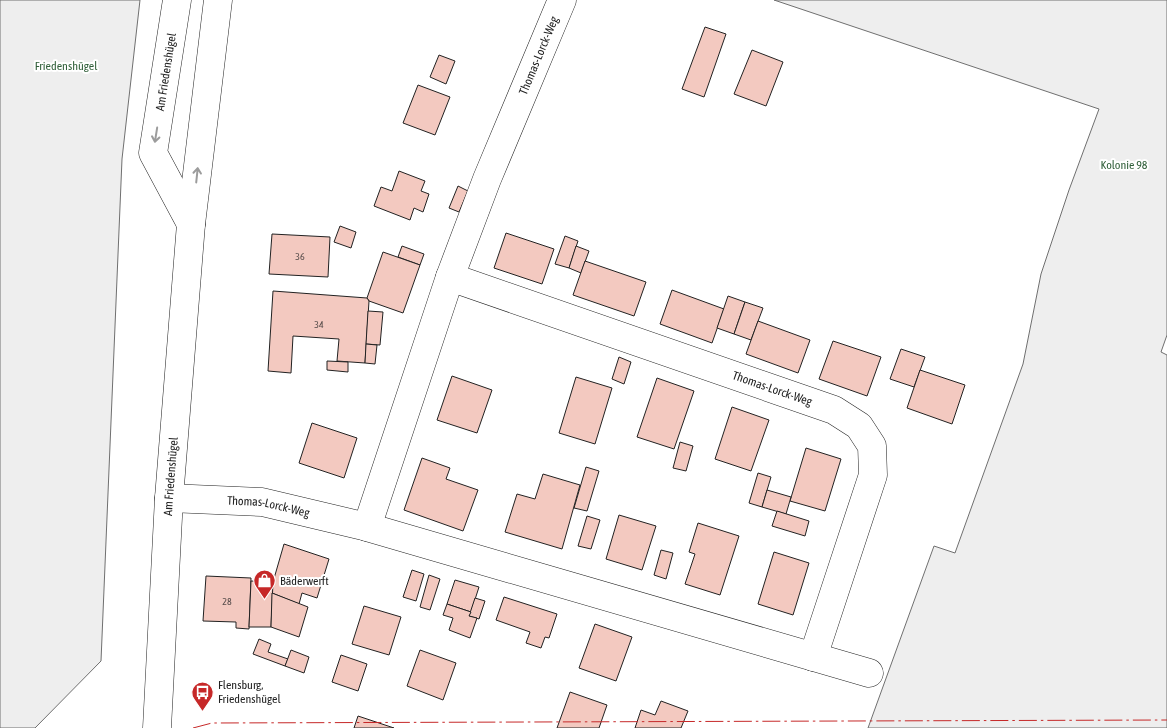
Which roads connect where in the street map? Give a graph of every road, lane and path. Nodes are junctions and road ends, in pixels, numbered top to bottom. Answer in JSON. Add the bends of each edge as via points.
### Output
{"nodes":[{"id":1,"x":177,"y":0,"type":"edge"},
{"id":2,"x":218,"y":0,"type":"edge"},
{"id":3,"x":562,"y":0,"type":"edge"},
{"id":4,"x":191,"y":224,"type":"junction"},
{"id":5,"x":450,"y":277,"type":"junction"},
{"id":6,"x":169,"y":498,"type":"junction"},
{"id":7,"x":367,"y":527,"type":"junction"},
{"id":8,"x":813,"y":657,"type":"junction"},
{"id":9,"x":869,"y":673,"type":"dead end"},
{"id":10,"x":157,"y":728,"type":"edge"}],
"edges":[{"from":1,"to":4,"type":"street","name":"Am Friedenshügel","one_way":true,"via":[[153,153]]},
{"from":4,"to":2,"type":"street","name":"Am Friedenshügel","one_way":true},
{"from":3,"to":5,"type":"street","name":"Thomas-Lorck-Weg"},
{"from":4,"to":6,"type":"street","name":"Am Friedenshügel"},
{"from":5,"to":7,"type":"street","name":"Thomas-Lorck-Weg"},
{"from":5,"to":8,"type":"street","name":"Thomas-Lorck-Weg","via":[[834,410],[859,426],[872,446],[873,475]]},
{"from":6,"to":7,"type":"street","name":"Thomas-Lorck-Weg","via":[[262,502]]},
{"from":6,"to":10,"type":"street","name":"Am Friedenshügel"},
{"from":7,"to":8,"type":"street","name":"Thomas-Lorck-Weg"},
{"from":8,"to":9,"type":"street","name":"Thomas-Lorck-Weg"}]}
